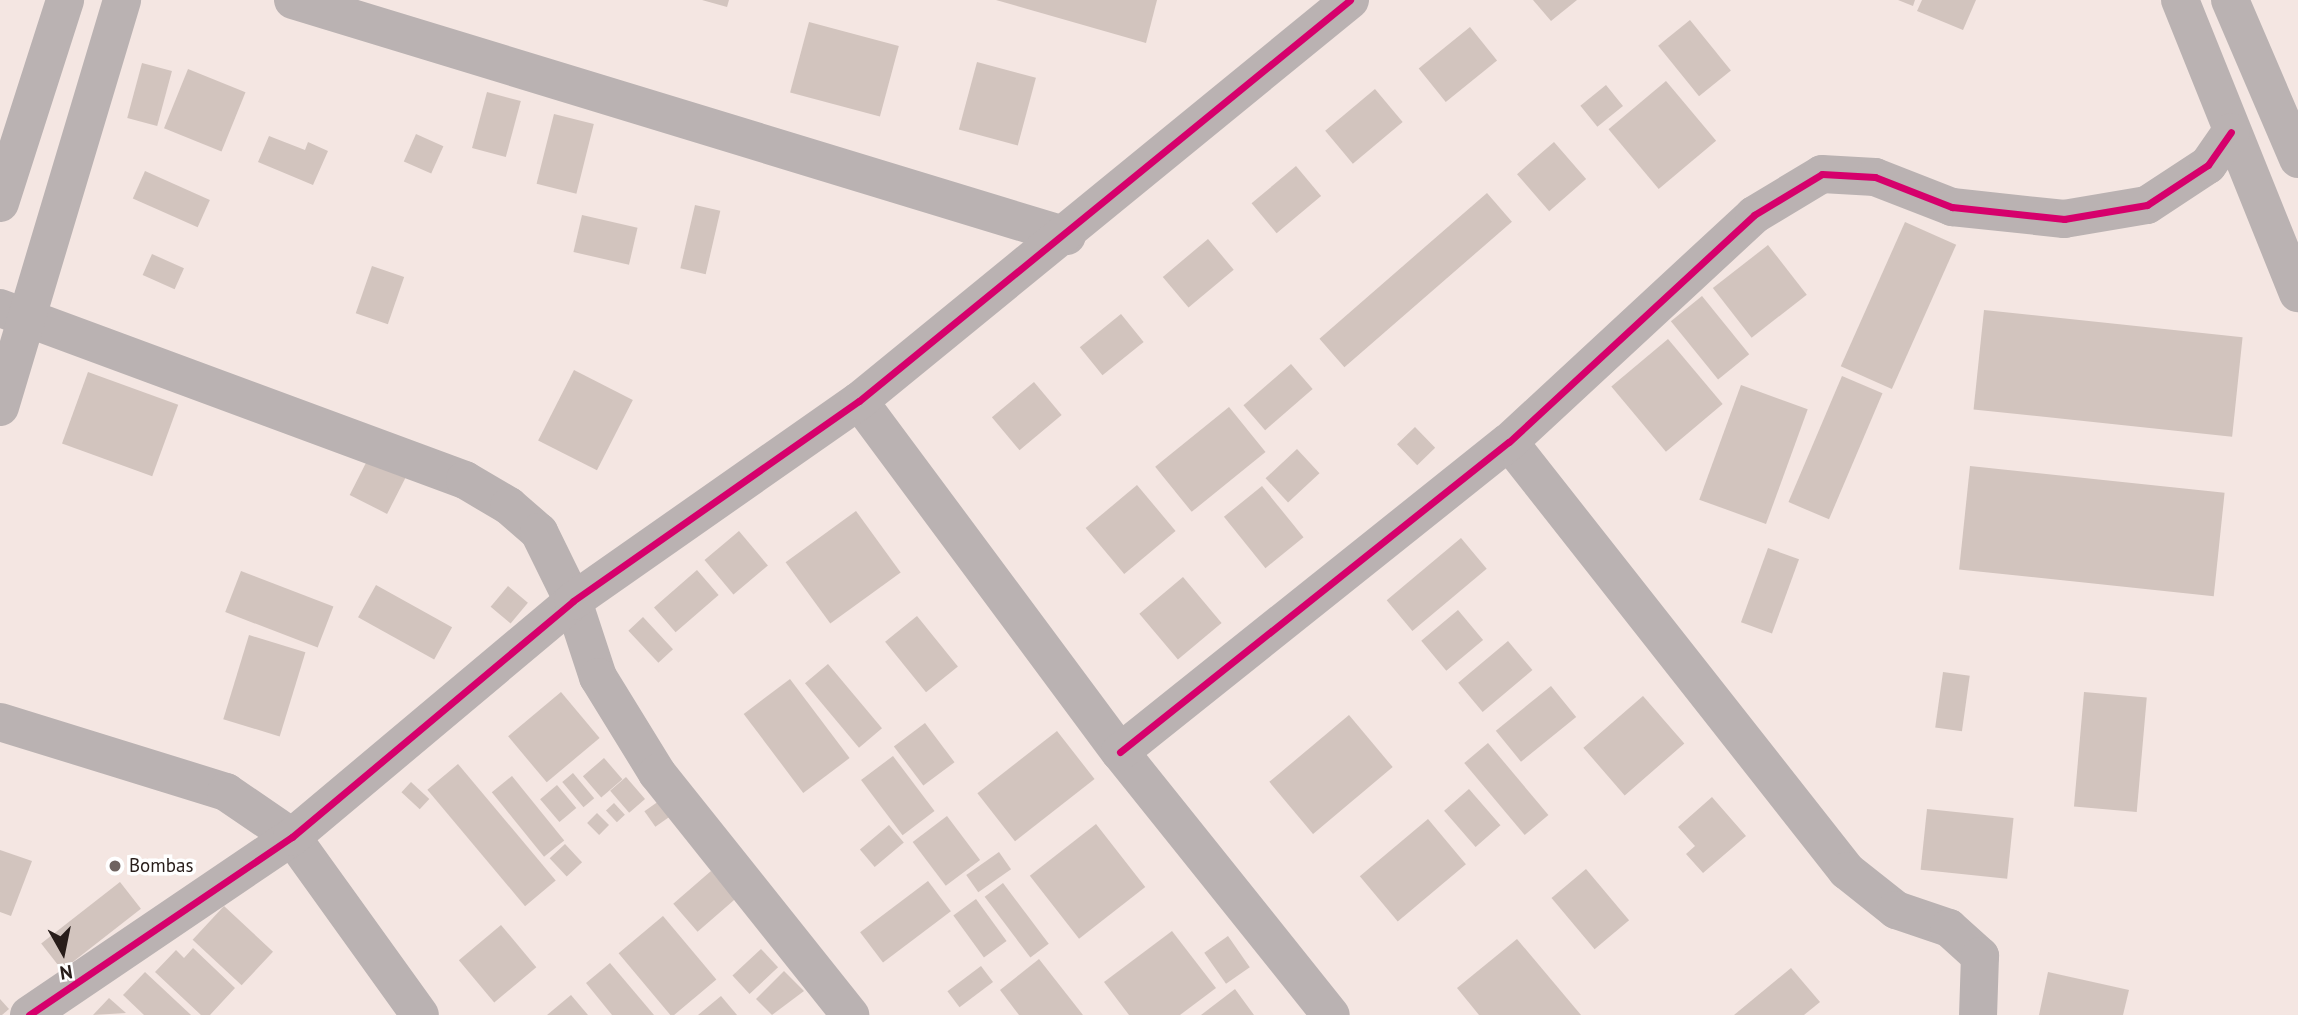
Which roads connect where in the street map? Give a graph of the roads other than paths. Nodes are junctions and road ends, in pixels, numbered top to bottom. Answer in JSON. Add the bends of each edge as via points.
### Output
{"nodes":[{"id":1,"x":65,"y":0,"type":"edge"},
{"id":2,"x":122,"y":0,"type":"edge"},
{"id":3,"x":293,"y":0,"type":"edge"},
{"id":4,"x":1350,"y":0,"type":"edge"},
{"id":5,"x":2180,"y":0,"type":"edge"},
{"id":6,"x":2230,"y":0,"type":"edge"},
{"id":7,"x":2231,"y":132,"type":"junction"},
{"id":8,"x":2298,"y":159,"type":"edge"},
{"id":9,"x":0,"y":203,"type":"edge"},
{"id":10,"x":1067,"y":236,"type":"junction"},
{"id":11,"x":2298,"y":293,"type":"edge"},
{"id":12,"x":14,"y":313,"type":"edge"},
{"id":13,"x":859,"y":401,"type":"junction"},
{"id":14,"x":0,"y":407,"type":"edge"},
{"id":15,"x":1508,"y":442,"type":"junction"},
{"id":16,"x":573,"y":601,"type":"junction"},
{"id":17,"x":0,"y":722,"type":"edge"},
{"id":18,"x":1120,"y":752,"type":"junction"},
{"id":19,"x":292,"y":837,"type":"junction"},
{"id":20,"x":29,"y":1015,"type":"edge"},
{"id":21,"x":421,"y":1015,"type":"edge"},
{"id":22,"x":850,"y":1015,"type":"edge"},
{"id":23,"x":1331,"y":1015,"type":"edge"},
{"id":24,"x":1978,"y":1015,"type":"edge"}],
"edges":[{"from":1,"to":9,"type":"street"},
{"from":2,"to":12,"type":"street"},
{"from":3,"to":10,"type":"street"},
{"from":4,"to":10,"type":"street"},
{"from":5,"to":7,"type":"street"},
{"from":6,"to":8,"type":"street"},
{"from":7,"to":11,"type":"street"},
{"from":7,"to":15,"type":"street","via":[[2208,165],[2147,205],[2064,219],[1952,207],[1875,177],[1822,174],[1754,215]]},
{"from":10,"to":13,"type":"street"},
{"from":12,"to":14,"type":"street"},
{"from":12,"to":16,"type":"street","via":[[465,480],[539,532]]},
{"from":13,"to":16,"type":"street"},
{"from":13,"to":18,"type":"street"},
{"from":15,"to":18,"type":"street"},
{"from":15,"to":24,"type":"street","via":[[1847,871],[1896,911],[1950,928],[1980,956]]},
{"from":16,"to":19,"type":"street"},
{"from":16,"to":22,"type":"street","via":[[598,677],[657,773]]},
{"from":17,"to":19,"type":"street","via":[[226,792]]},
{"from":18,"to":23,"type":"street"},
{"from":19,"to":20,"type":"street"},
{"from":19,"to":21,"type":"street"}]}
